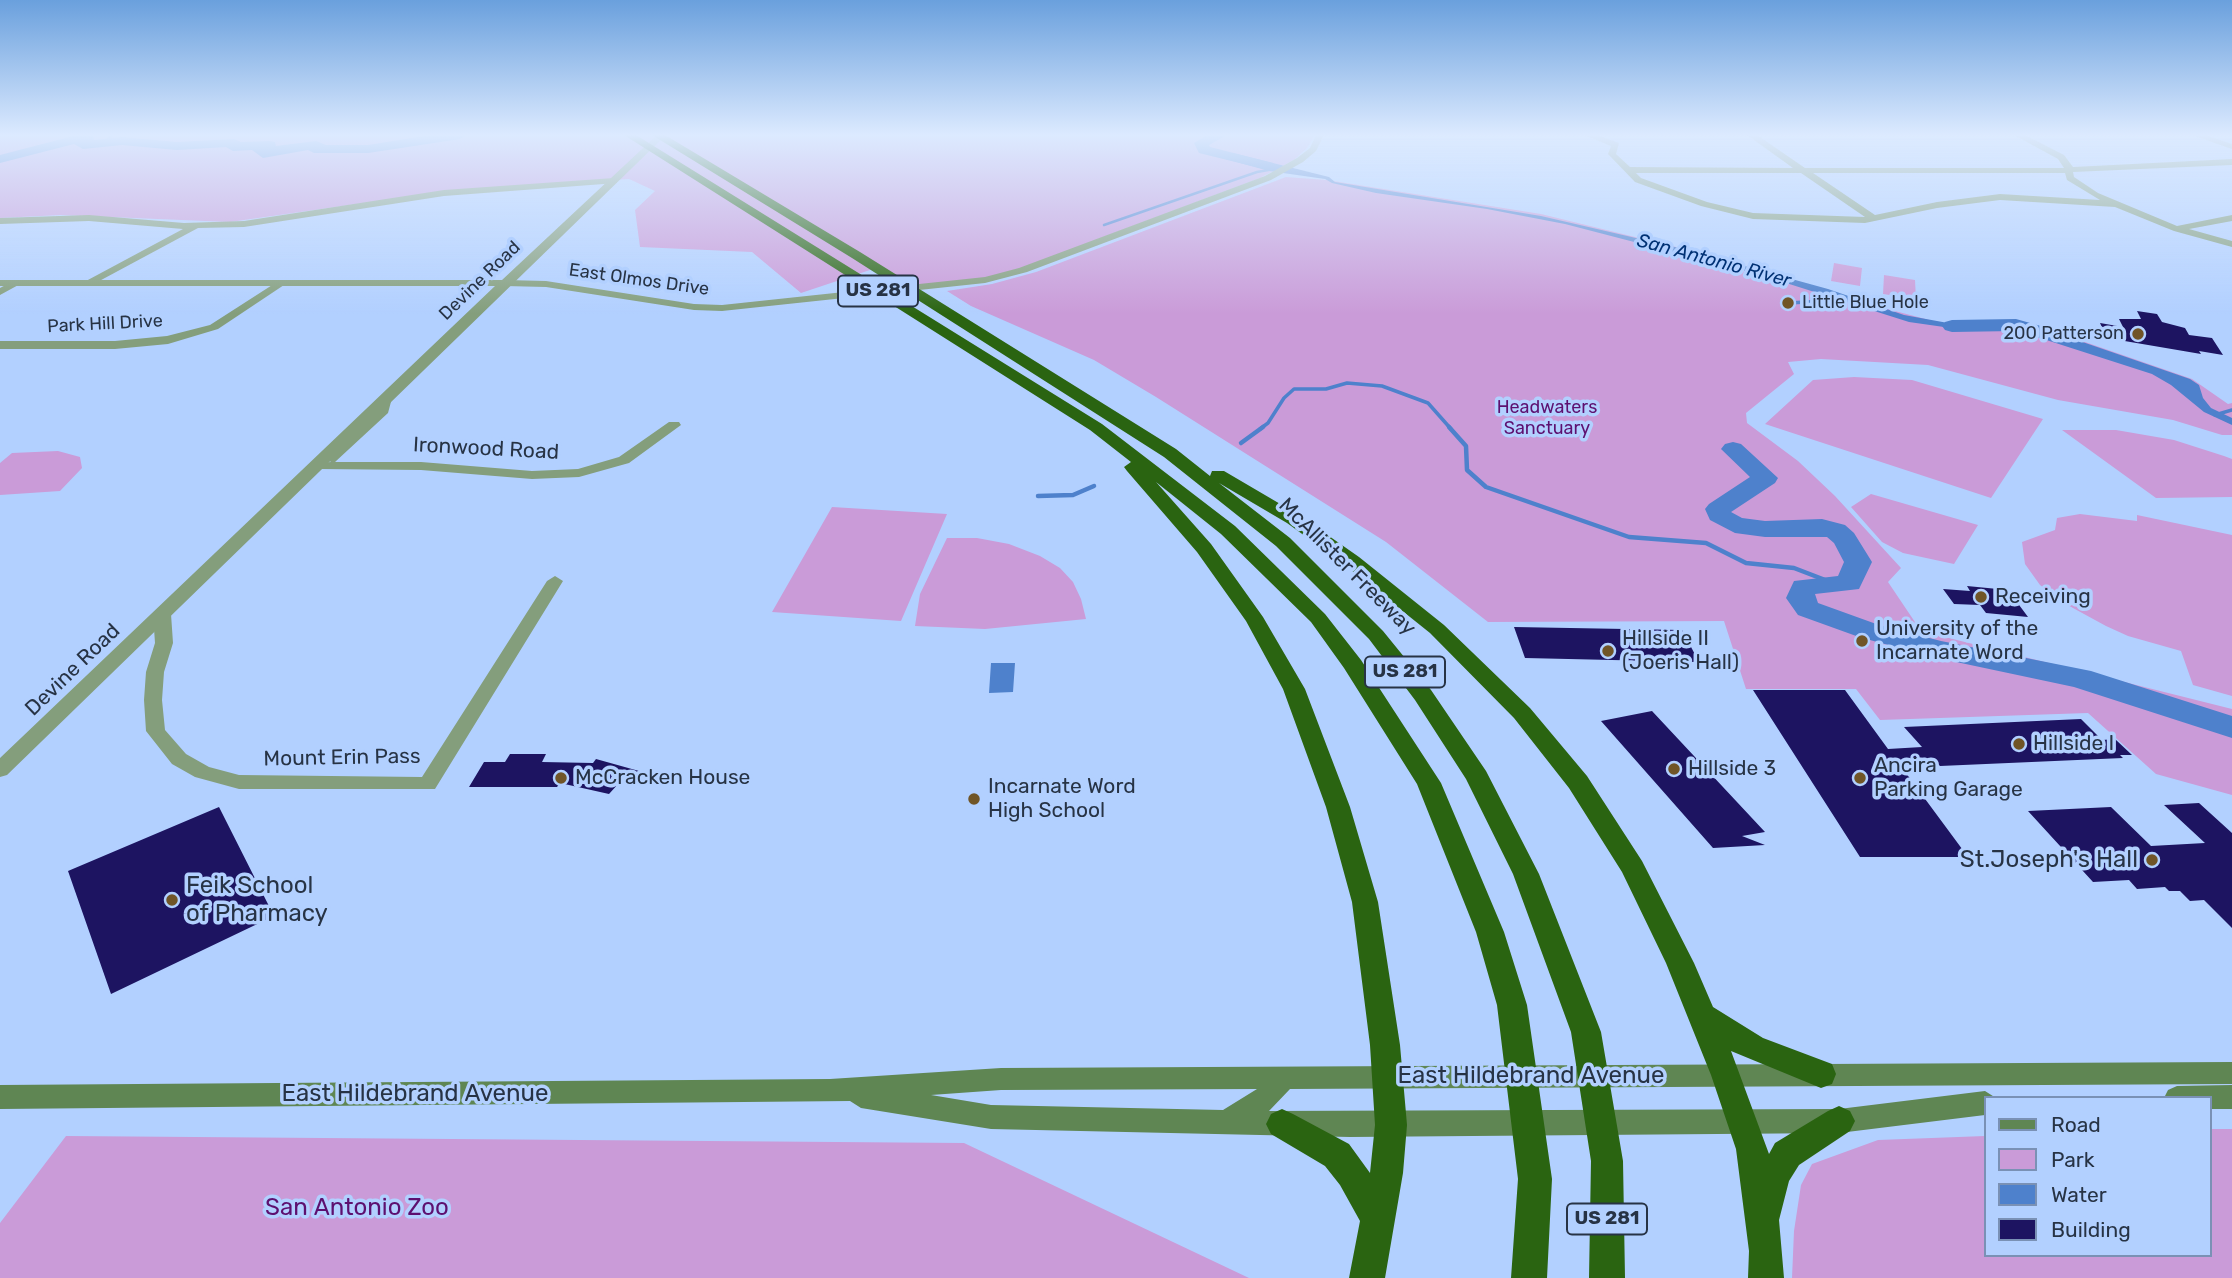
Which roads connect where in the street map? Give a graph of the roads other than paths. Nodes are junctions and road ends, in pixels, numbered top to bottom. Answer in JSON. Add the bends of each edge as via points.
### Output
{"nodes":[{"id":1,"x":434,"y":195,"type":"edge"},
{"id":2,"x":599,"y":195,"type":"edge"},
{"id":3,"x":724,"y":195,"type":"edge"},
{"id":4,"x":756,"y":195,"type":"edge"},
{"id":5,"x":1224,"y":195,"type":"edge"},
{"id":6,"x":1680,"y":195,"type":"edge"},
{"id":7,"x":1838,"y":195,"type":"edge"},
{"id":8,"x":2096,"y":195,"type":"edge"},
{"id":9,"x":2115,"y":204,"type":"junction"},
{"id":10,"x":1873,"y":218,"type":"junction"},
{"id":11,"x":2232,"y":218,"type":"edge"},
{"id":12,"x":0,"y":221,"type":"edge"},
{"id":13,"x":196,"y":226,"type":"junction"},
{"id":14,"x":2177,"y":229,"type":"junction"},
{"id":15,"x":2232,"y":244,"type":"edge"},
{"id":16,"x":0,"y":283,"type":"edge"},
{"id":17,"x":17,"y":283,"type":"junction"},
{"id":18,"x":90,"y":283,"type":"junction"},
{"id":19,"x":280,"y":283,"type":"junction"},
{"id":20,"x":505,"y":283,"type":"junction"},
{"id":21,"x":0,"y":292,"type":"edge"},
{"id":22,"x":0,"y":345,"type":"edge"},
{"id":23,"x":386,"y":398,"type":"junction"},
{"id":24,"x":1098,"y":417,"type":"junction"},
{"id":25,"x":674,"y":425,"type":"dead end"},
{"id":26,"x":325,"y":466,"type":"junction"},
{"id":27,"x":266,"y":513,"type":"junction"},
{"id":28,"x":555,"y":581,"type":"dead end"},
{"id":29,"x":162,"y":614,"type":"junction"},
{"id":30,"x":0,"y":770,"type":"edge"},
{"id":31,"x":1701,"y":1014,"type":"junction"},
{"id":32,"x":2232,"y":1073,"type":"edge"},
{"id":33,"x":1821,"y":1074,"type":"junction"},
{"id":34,"x":1726,"y":1075,"type":"junction"},
{"id":35,"x":1387,"y":1077,"type":"junction"},
{"id":36,"x":1283,"y":1078,"type":"junction"},
{"id":37,"x":830,"y":1091,"type":"junction"},
{"id":38,"x":0,"y":1097,"type":"edge"},
{"id":39,"x":2211,"y":1097,"type":"edge"},
{"id":40,"x":2232,"y":1097,"type":"edge"},
{"id":41,"x":1983,"y":1103,"type":"edge"},
{"id":42,"x":1839,"y":1121,"type":"junction"},
{"id":43,"x":1743,"y":1123,"type":"junction"},
{"id":44,"x":1223,"y":1124,"type":"junction"},
{"id":45,"x":1282,"y":1125,"type":"junction"},
{"id":46,"x":1391,"y":1125,"type":"junction"},
{"id":47,"x":1377,"y":1217,"type":"junction"},
{"id":48,"x":1763,"y":1222,"type":"junction"},
{"id":49,"x":1367,"y":1278,"type":"edge"},
{"id":50,"x":1529,"y":1278,"type":"edge"},
{"id":51,"x":1607,"y":1278,"type":"edge"},
{"id":52,"x":1766,"y":1278,"type":"edge"}],
"edges":[{"from":1,"to":13,"type":"street","via":[[252,223]]},
{"from":2,"to":20,"type":"street","name":"Devine Road"},
{"from":3,"to":24,"type":"highway","name":"McAllister Freeway","number":"US 281","via":[[1019,380]]},
{"from":4,"to":24,"type":"highway","name":"McAllister Freeway","number":"US 281","via":[[1039,371]]},
{"from":5,"to":20,"type":"street","name":"East Olmos Drive","via":[[1023,270],[968,283],[722,309],[545,284]]},
{"from":6,"to":10,"type":"street","via":[[1742,214]]},
{"from":7,"to":10,"type":"street"},
{"from":8,"to":9,"type":"street"},
{"from":9,"to":10,"type":"street","via":[[2000,197]]},
{"from":9,"to":14,"type":"street"},
{"from":11,"to":14,"type":"street"},
{"from":12,"to":13,"type":"street","via":[[89,218]]},
{"from":13,"to":18,"type":"street"},
{"from":14,"to":15,"type":"street"},
{"from":16,"to":17,"type":"street","name":"East Olmos Drive"},
{"from":17,"to":18,"type":"street","name":"East Olmos Drive"},
{"from":17,"to":21,"type":"street"},
{"from":18,"to":19,"type":"street","name":"East Olmos Drive"},
{"from":19,"to":20,"type":"street","name":"East Olmos Drive"},
{"from":19,"to":22,"type":"street","name":"Park Hill Drive","via":[[214,327],[167,340]]},
{"from":20,"to":23,"type":"street","name":"Devine Road"},
{"from":23,"to":26,"type":"street","name":"Devine Road","via":[[383,410]]},
{"from":23,"to":27,"type":"street","name":"Devine Road"},
{"from":24,"to":31,"type":"highway","via":[[1293,519],[1437,629],[1522,713],[1578,782],[1633,868]]},
{"from":24,"to":35,"type":"highway","via":[[1204,548],[1256,621],[1294,689],[1338,807],[1365,902]]},
{"from":24,"to":50,"type":"highway","name":"McAllister Freeway","number":"US 281","via":[[1228,530],[1318,618],[1429,783],[1490,932],[1512,1004],[1535,1179]]},
{"from":24,"to":51,"type":"highway","name":"McAllister Freeway","number":"US 281","via":[[1170,453],[1283,542],[1376,635],[1423,695],[1477,777],[1526,874],[1586,1032],[1607,1161]]},
{"from":25,"to":26,"type":"street","name":"Ironwood Road","via":[[624,460],[579,474]]},
{"from":26,"to":27,"type":"street","name":"Devine Road","via":[[289,501]]},
{"from":27,"to":29,"type":"street","name":"Devine Road"},
{"from":28,"to":29,"type":"street","name":"Mount Erin Pass","via":[[428,784],[239,782],[202,772],[178,759],[156,731],[153,700],[164,643]]},
{"from":29,"to":30,"type":"street","name":"Devine Road"},
{"from":31,"to":33,"type":"highway","via":[[1752,1047]]},
{"from":31,"to":34,"type":"highway"},
{"from":32,"to":33,"type":"main road","name":"East Hildebrand Avenue"},
{"from":33,"to":34,"type":"main road","name":"East Hildebrand Avenue"},
{"from":34,"to":35,"type":"main road","name":"East Hildebrand Avenue"},
{"from":34,"to":43,"type":"highway"},
{"from":35,"to":36,"type":"main road","name":"East Hildebrand Avenue"},
{"from":35,"to":46,"type":"highway"},
{"from":36,"to":37,"type":"main road","name":"East Hildebrand Avenue","via":[[1002,1079]]},
{"from":36,"to":44,"type":"main road","via":[[1257,1105]]},
{"from":37,"to":38,"type":"main road","name":"East Hildebrand Avenue"},
{"from":37,"to":44,"type":"main road","name":"East Hildebrand Avenue","via":[[991,1116]]},
{"from":39,"to":40,"type":"main road"},
{"from":41,"to":42,"type":"main road","name":"East Hildebrand Avenue"},
{"from":42,"to":43,"type":"main road","name":"East Hildebrand Avenue"},
{"from":42,"to":48,"type":"highway","via":[[1787,1154],[1773,1177]]},
{"from":43,"to":46,"type":"main road","name":"East Hildebrand Avenue"},
{"from":43,"to":48,"type":"highway","via":[[1752,1149]]},
{"from":44,"to":45,"type":"main road","name":"East Hildebrand Avenue"},
{"from":45,"to":46,"type":"main road","name":"East Hildebrand Avenue"},
{"from":45,"to":47,"type":"highway","via":[[1337,1155]]},
{"from":46,"to":47,"type":"highway"},
{"from":47,"to":49,"type":"highway"},
{"from":48,"to":52,"type":"highway"}]}
